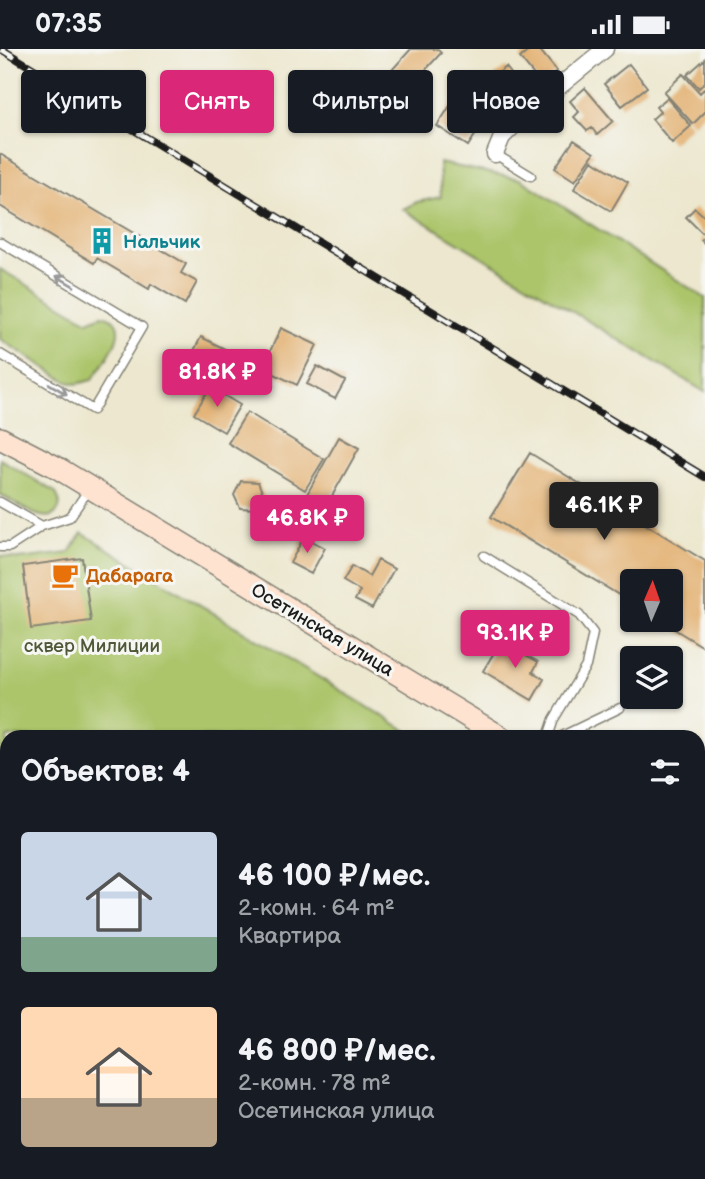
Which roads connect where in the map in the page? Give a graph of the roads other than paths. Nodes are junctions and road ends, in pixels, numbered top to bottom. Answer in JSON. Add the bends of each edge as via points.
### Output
{"nodes":[{"id":1,"x":605,"y":49,"type":"edge"},
{"id":2,"x":495,"y":154,"type":"joint"},
{"id":3,"x":531,"y":176,"type":"dead end"},
{"id":4,"x":0,"y":242,"type":"edge"},
{"id":5,"x":0,"y":353,"type":"edge"},
{"id":6,"x":0,"y":438,"type":"edge"},
{"id":7,"x":89,"y":488,"type":"junction"},
{"id":8,"x":0,"y":502,"type":"edge"},
{"id":9,"x":42,"y":526,"type":"junction"},
{"id":10,"x":0,"y":547,"type":"edge"},
{"id":11,"x":484,"y":556,"type":"dead end"},
{"id":12,"x":620,"y":708,"type":"dead end"},
{"id":13,"x":489,"y":730,"type":"edge"},
{"id":14,"x":550,"y":730,"type":"edge"},
{"id":15,"x":574,"y":730,"type":"edge"}],
"edges":[{"from":1,"to":2,"type":"street","via":[[522,117],[502,137]]},
{"from":2,"to":3,"type":"lane"},
{"from":5,"to":4,"type":"lane","one_way":true,"via":[[93,410],[142,327]]},
{"from":6,"to":7,"type":"main road","name":"Осетинская улица"},
{"from":7,"to":9,"type":"lane","via":[[70,517]]},
{"from":7,"to":13,"type":"main road","name":"Осетинская улица"},
{"from":8,"to":9,"type":"lane"},
{"from":9,"to":10,"type":"lane","via":[[10,547]]},
{"from":11,"to":14,"type":"lane","via":[[579,615],[593,633],[586,666]]},
{"from":12,"to":15,"type":"lane"}]}
